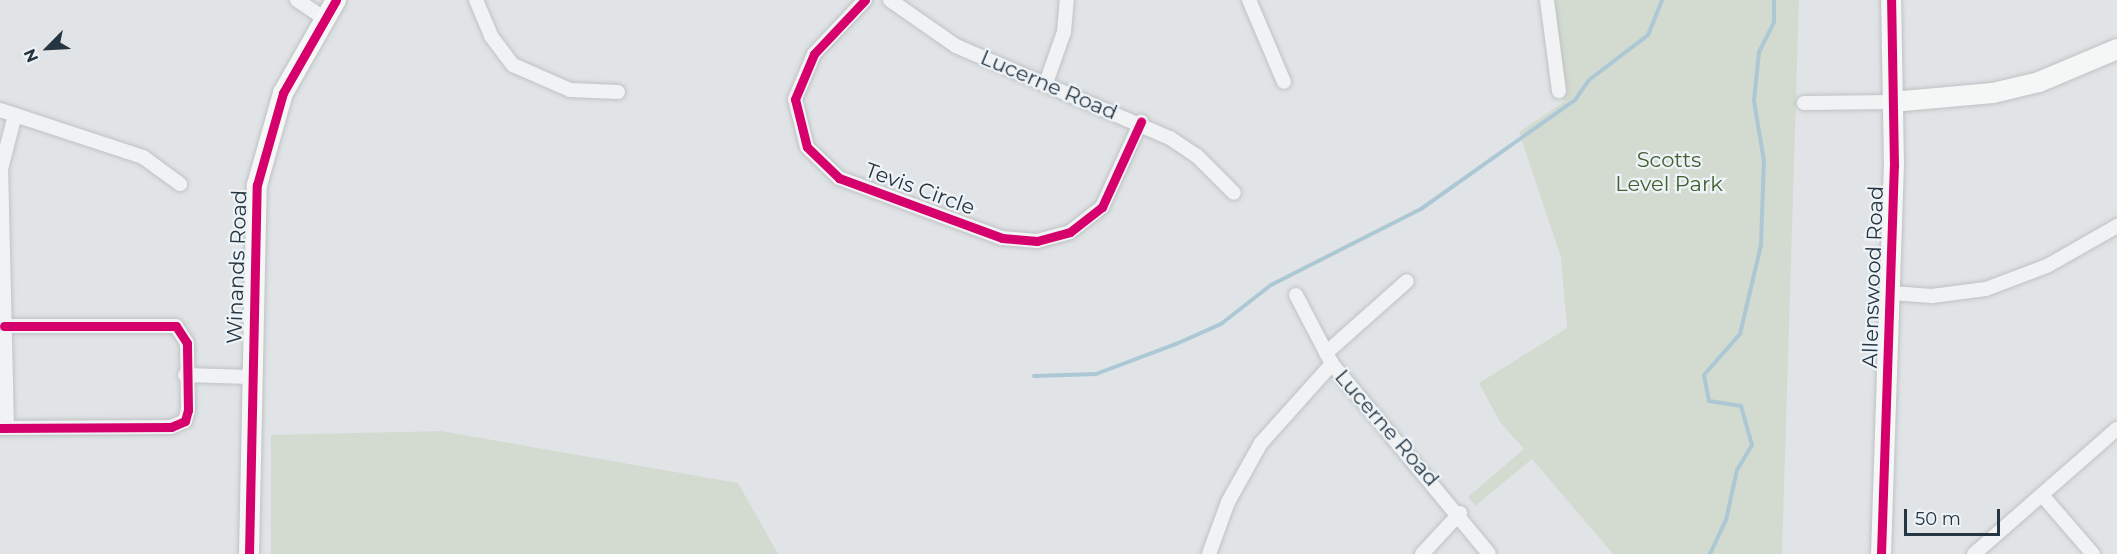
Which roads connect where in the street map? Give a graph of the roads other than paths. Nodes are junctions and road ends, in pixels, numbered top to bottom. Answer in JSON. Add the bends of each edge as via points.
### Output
{"nodes":[{"id":1,"x":297,"y":0,"type":"edge"},
{"id":2,"x":336,"y":0,"type":"edge"},
{"id":3,"x":476,"y":0,"type":"edge"},
{"id":4,"x":865,"y":0,"type":"edge"},
{"id":5,"x":890,"y":0,"type":"edge"},
{"id":6,"x":1067,"y":0,"type":"edge"},
{"id":7,"x":1250,"y":0,"type":"edge"},
{"id":8,"x":1548,"y":0,"type":"edge"},
{"id":9,"x":1891,"y":0,"type":"edge"},
{"id":10,"x":324,"y":18,"type":"junction"},
{"id":11,"x":2117,"y":49,"type":"edge"},
{"id":12,"x":1284,"y":82,"type":"dead end"},
{"id":13,"x":1046,"y":83,"type":"junction"},
{"id":14,"x":1559,"y":91,"type":"dead end"},
{"id":15,"x":618,"y":92,"type":"dead end"},
{"id":16,"x":1892,"y":102,"type":"junction"},
{"id":17,"x":1804,"y":103,"type":"dead end"},
{"id":18,"x":0,"y":110,"type":"edge"},
{"id":19,"x":15,"y":115,"type":"junction"},
{"id":20,"x":1141,"y":122,"type":"junction"},
{"id":21,"x":180,"y":184,"type":"dead end"},
{"id":22,"x":1234,"y":193,"type":"dead end"},
{"id":23,"x":2117,"y":226,"type":"edge"},
{"id":24,"x":1407,"y":281,"type":"dead end"},
{"id":25,"x":1891,"y":293,"type":"junction"},
{"id":26,"x":1296,"y":295,"type":"dead end"},
{"id":27,"x":4,"y":326,"type":"junction"},
{"id":28,"x":1329,"y":359,"type":"junction"},
{"id":29,"x":185,"y":375,"type":"junction"},
{"id":30,"x":251,"y":377,"type":"junction"},
{"id":31,"x":3,"y":428,"type":"edge"},
{"id":32,"x":2117,"y":429,"type":"edge"},
{"id":33,"x":2042,"y":495,"type":"junction"},
{"id":34,"x":1460,"y":513,"type":"junction"},
{"id":35,"x":249,"y":554,"type":"edge"},
{"id":36,"x":1209,"y":554,"type":"edge"},
{"id":37,"x":1422,"y":554,"type":"edge"},
{"id":38,"x":1489,"y":554,"type":"edge"},
{"id":39,"x":1881,"y":554,"type":"edge"},
{"id":40,"x":1974,"y":554,"type":"edge"},
{"id":41,"x":2093,"y":554,"type":"edge"}],
"edges":[{"from":1,"to":10,"type":"street"},
{"from":2,"to":10,"type":"street","name":"Winands Road"},
{"from":3,"to":15,"type":"street","via":[[501,53],[519,69],[570,90]]},
{"from":4,"to":20,"type":"street","name":"Tevis Circle","via":[[814,54],[795,99],[807,147],[839,178],[1002,238],[1037,241],[1070,232],[1102,207]]},
{"from":5,"to":13,"type":"street","name":"Lucerne Road","via":[[956,46]]},
{"from":6,"to":13,"type":"street","via":[[1064,32]]},
{"from":7,"to":12,"type":"street"},
{"from":8,"to":14,"type":"street"},
{"from":9,"to":16,"type":"street","name":"Allenswood Road"},
{"from":10,"to":30,"type":"street","name":"Winands Road","via":[[283,93],[264,154],[254,213]]},
{"from":11,"to":16,"type":"street","via":[[2039,82],[1993,93]]},
{"from":13,"to":20,"type":"street","name":"Lucerne Road"},
{"from":16,"to":17,"type":"street"},
{"from":16,"to":25,"type":"street","name":"Allenswood Road"},
{"from":18,"to":19,"type":"street"},
{"from":19,"to":21,"type":"street","via":[[143,157]]},
{"from":19,"to":27,"type":"street","via":[[1,169]]},
{"from":20,"to":22,"type":"street","name":"Lucerne Road","via":[[1197,156]]},
{"from":23,"to":25,"type":"street","via":[[2047,266],[1986,289],[1932,296]]},
{"from":24,"to":28,"type":"street"},
{"from":25,"to":39,"type":"street","name":"Allenswood Road"},
{"from":26,"to":28,"type":"street","name":"Lucerne Road"},
{"from":27,"to":29,"type":"street","via":[[168,323],[185,336]]},
{"from":27,"to":31,"type":"street"},
{"from":28,"to":34,"type":"street","name":"Lucerne Road"},
{"from":28,"to":36,"type":"street","via":[[1262,443],[1228,502]]},
{"from":29,"to":30,"type":"street"},
{"from":29,"to":31,"type":"street","via":[[188,410],[179,425]]},
{"from":30,"to":35,"type":"street","name":"Winands Road"},
{"from":32,"to":33,"type":"street"},
{"from":33,"to":40,"type":"street"},
{"from":33,"to":41,"type":"street"},
{"from":34,"to":37,"type":"street"},
{"from":34,"to":38,"type":"street","name":"Lucerne Road"}]}
